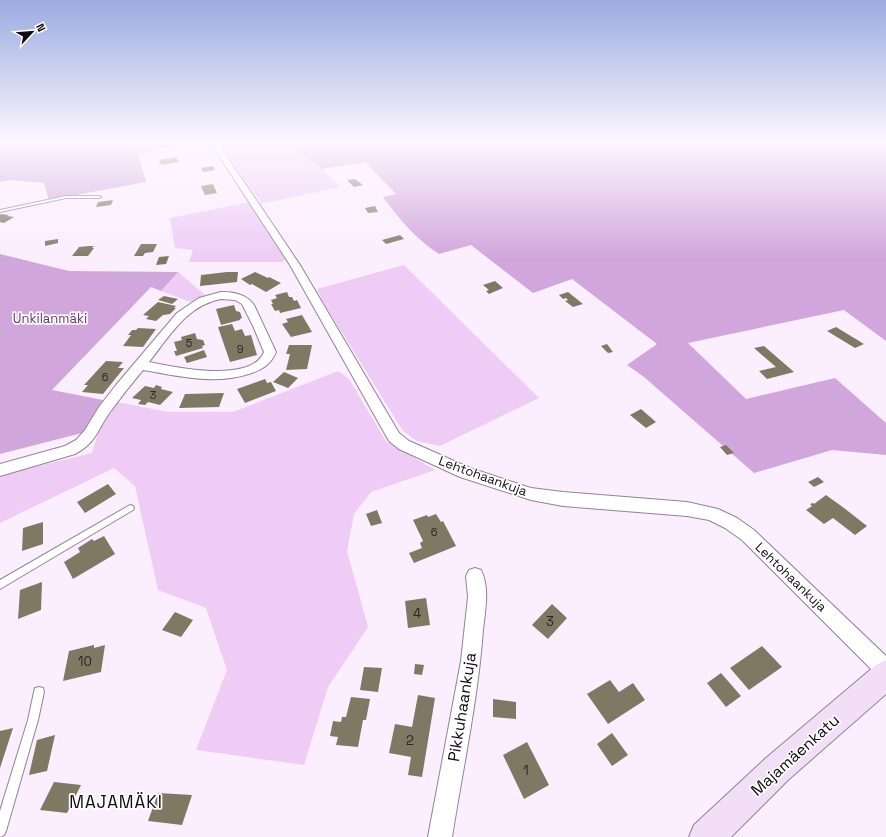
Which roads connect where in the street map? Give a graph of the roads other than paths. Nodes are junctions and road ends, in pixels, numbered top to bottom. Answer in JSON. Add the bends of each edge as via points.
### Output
{"nodes":[{"id":1,"x":239,"y":181,"type":"edge"},
{"id":2,"x":99,"y":197,"type":"dead end"},
{"id":3,"x":0,"y":211,"type":"edge"},
{"id":4,"x":140,"y":365,"type":"junction"},
{"id":5,"x":0,"y":470,"type":"edge"},
{"id":6,"x":130,"y":508,"type":"dead end"},
{"id":7,"x":475,"y":576,"type":"dead end"},
{"id":8,"x":0,"y":585,"type":"edge"},
{"id":9,"x":886,"y":670,"type":"edge"},
{"id":10,"x":886,"y":675,"type":"edge"},
{"id":11,"x":39,"y":692,"type":"dead end"},
{"id":12,"x":0,"y":831,"type":"edge"},
{"id":13,"x":440,"y":837,"type":"edge"},
{"id":14,"x":706,"y":837,"type":"edge"}],
"edges":[{"from":1,"to":9,"type":"street","name":"Lehtohaankuja","via":[[295,264],[394,437],[404,445],[465,473],[530,494],[686,508],[712,514],[748,535]]},
{"from":2,"to":3,"type":"lane","via":[[66,197]]},
{"from":4,"to":4,"type":"street","via":[[186,309],[201,301],[220,296],[239,298],[248,303],[270,352],[269,357],[261,365],[225,376],[205,376]]},
{"from":4,"to":5,"type":"street","via":[[81,444],[70,450]]},
{"from":6,"to":8,"type":"lane"},
{"from":7,"to":13,"type":"street","name":"Pikkuhaankuja","via":[[476,602],[471,661]]},
{"from":10,"to":14,"type":"street","name":"Majamäenkatu","via":[[776,769]]},
{"from":11,"to":12,"type":"lane"}]}
